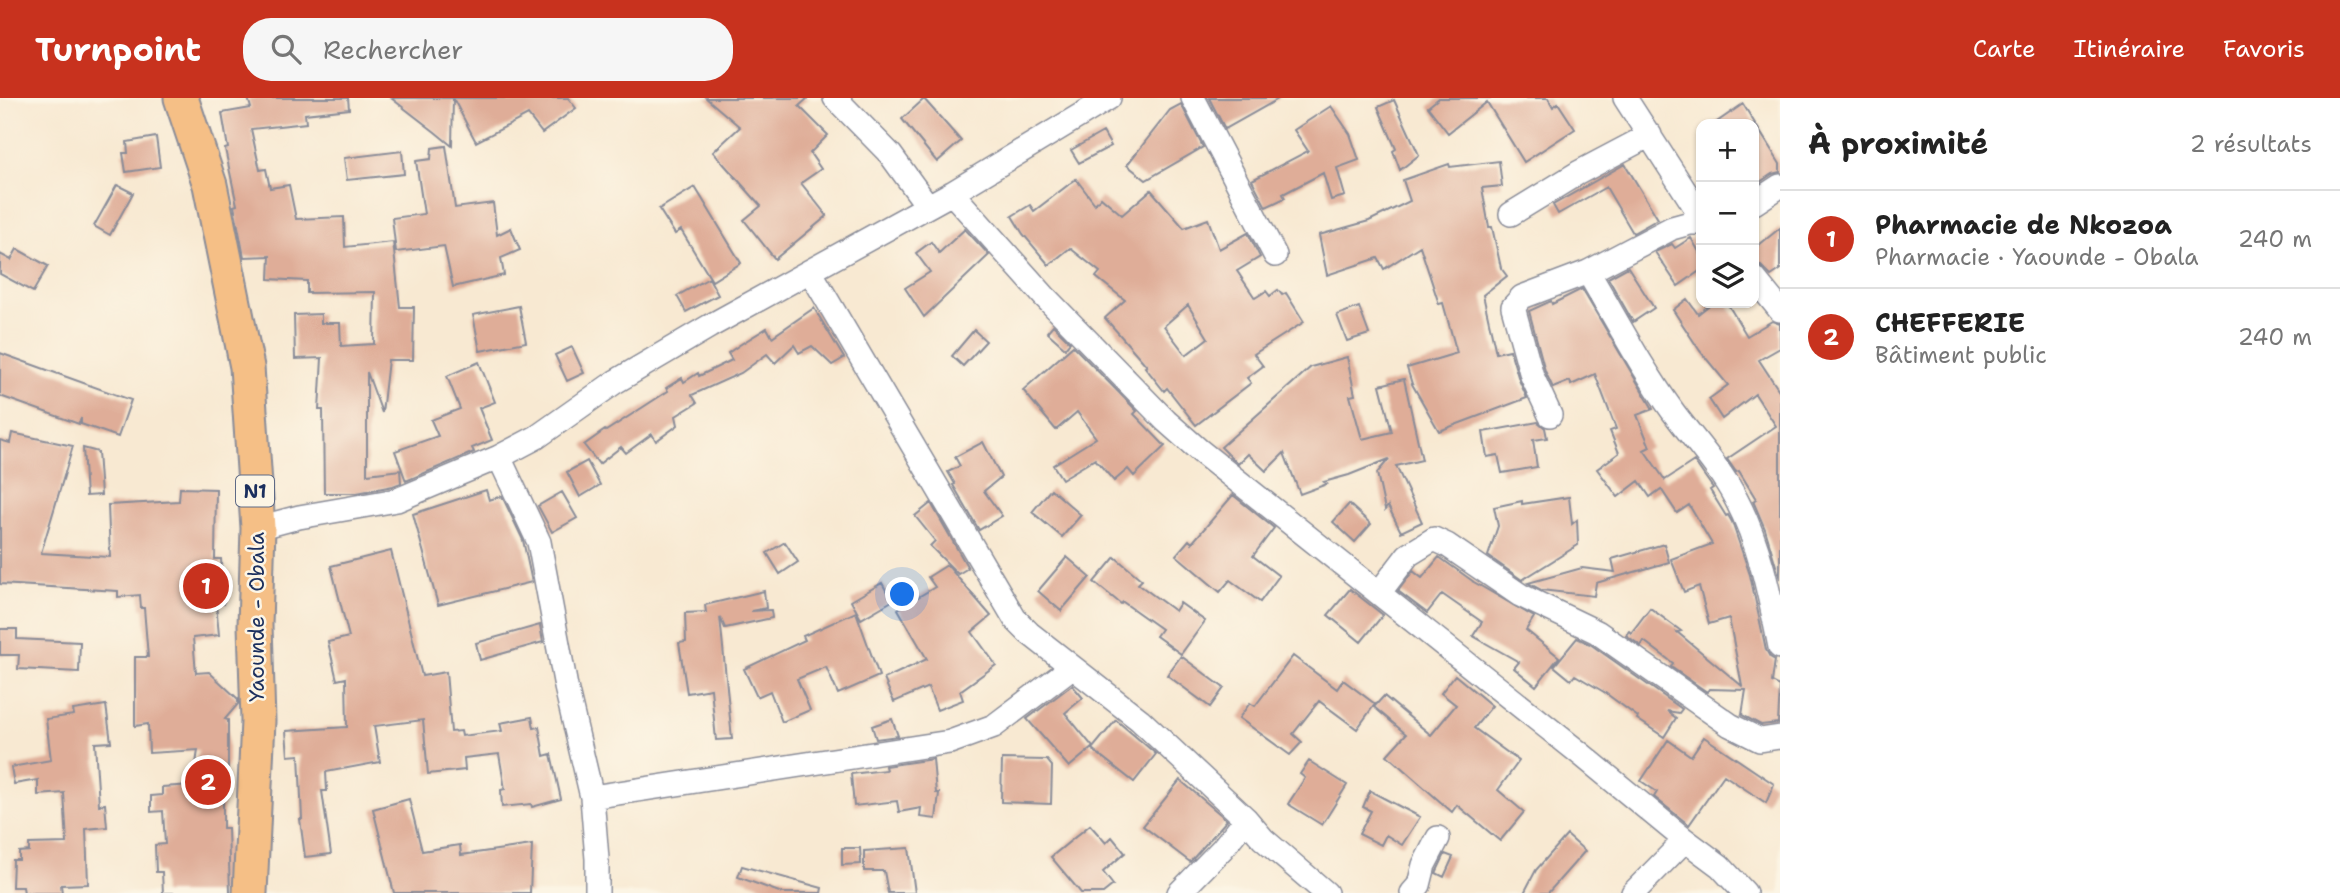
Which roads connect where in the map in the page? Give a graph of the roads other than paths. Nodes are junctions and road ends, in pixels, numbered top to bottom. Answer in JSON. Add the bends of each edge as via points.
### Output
{"nodes":[{"id":1,"x":181,"y":98,"type":"edge"},
{"id":2,"x":835,"y":98,"type":"edge"},
{"id":3,"x":1109,"y":98,"type":"edge"},
{"id":4,"x":1193,"y":98,"type":"edge"},
{"id":5,"x":1625,"y":98,"type":"edge"},
{"id":6,"x":1650,"y":135,"type":"junction"},
{"id":7,"x":1780,"y":186,"type":"edge"},
{"id":8,"x":952,"y":193,"type":"junction"},
{"id":9,"x":1759,"y":200,"type":"edge"},
{"id":10,"x":928,"y":205,"type":"junction"},
{"id":11,"x":1696,"y":208,"type":"edge"},
{"id":12,"x":1511,"y":214,"type":"dead end"},
{"id":13,"x":1696,"y":223,"type":"edge"},
{"id":14,"x":1275,"y":255,"type":"dead end"},
{"id":15,"x":810,"y":271,"type":"junction"},
{"id":16,"x":1588,"y":272,"type":"junction"},
{"id":17,"x":1759,"y":284,"type":"edge"},
{"id":18,"x":1780,"y":310,"type":"edge"},
{"id":19,"x":1550,"y":415,"type":"dead end"},
{"id":20,"x":499,"y":457,"type":"junction"},
{"id":21,"x":258,"y":528,"type":"junction"},
{"id":22,"x":1378,"y":593,"type":"junction"},
{"id":23,"x":1780,"y":647,"type":"edge"},
{"id":24,"x":1072,"y":667,"type":"junction"},
{"id":25,"x":1780,"y":737,"type":"edge"},
{"id":26,"x":592,"y":797,"type":"junction"},
{"id":27,"x":1246,"y":819,"type":"junction"},
{"id":28,"x":1438,"y":838,"type":"dead end"},
{"id":29,"x":1685,"y":840,"type":"junction"},
{"id":30,"x":250,"y":893,"type":"edge"},
{"id":31,"x":597,"y":893,"type":"edge"},
{"id":32,"x":1179,"y":893,"type":"edge"},
{"id":33,"x":1326,"y":893,"type":"edge"},
{"id":34,"x":1412,"y":893,"type":"edge"},
{"id":35,"x":1633,"y":893,"type":"edge"},
{"id":36,"x":1745,"y":893,"type":"edge"}],
"edges":[{"from":1,"to":21,"type":"highway","name":"Yaounde - Obala","number":"N1","via":[[210,185],[247,366]]},
{"from":2,"to":10,"type":"street","via":[[890,154]]},
{"from":3,"to":8,"type":"street"},
{"from":4,"to":14,"type":"street"},
{"from":5,"to":6,"type":"street"},
{"from":6,"to":11,"type":"street"},
{"from":6,"to":12,"type":"street"},
{"from":7,"to":9,"type":"street"},
{"from":8,"to":10,"type":"street"},
{"from":8,"to":22,"type":"street","via":[[1166,421]]},
{"from":10,"to":15,"type":"street"},
{"from":13,"to":16,"type":"street","via":[[1672,228]]},
{"from":15,"to":20,"type":"street","via":[[615,382],[537,437]]},
{"from":15,"to":24,"type":"street","via":[[1015,619]]},
{"from":16,"to":19,"type":"street","via":[[1522,297],[1513,307],[1532,376]]},
{"from":16,"to":23,"type":"street","via":[[1672,411],[1736,498],[1770,596]]},
{"from":17,"to":18,"type":"street"},
{"from":20,"to":21,"type":"street","via":[[397,500]]},
{"from":20,"to":26,"type":"street","via":[[539,542],[565,688]]},
{"from":21,"to":30,"type":"highway","name":"Yaounde - Obala","number":"N1","via":[[258,721]]},
{"from":22,"to":25,"type":"street","via":[[1408,555],[1434,539],[1520,595],[1597,632],[1730,725],[1760,740]]},
{"from":22,"to":29,"type":"street"},
{"from":24,"to":26,"type":"street","via":[[995,726],[950,743]]},
{"from":24,"to":27,"type":"street","via":[[1140,720]]},
{"from":26,"to":31,"type":"street"},
{"from":27,"to":32,"type":"street"},
{"from":27,"to":33,"type":"street"},
{"from":28,"to":34,"type":"street"},
{"from":29,"to":35,"type":"street"},
{"from":29,"to":36,"type":"street","via":[[1720,866]]}]}
